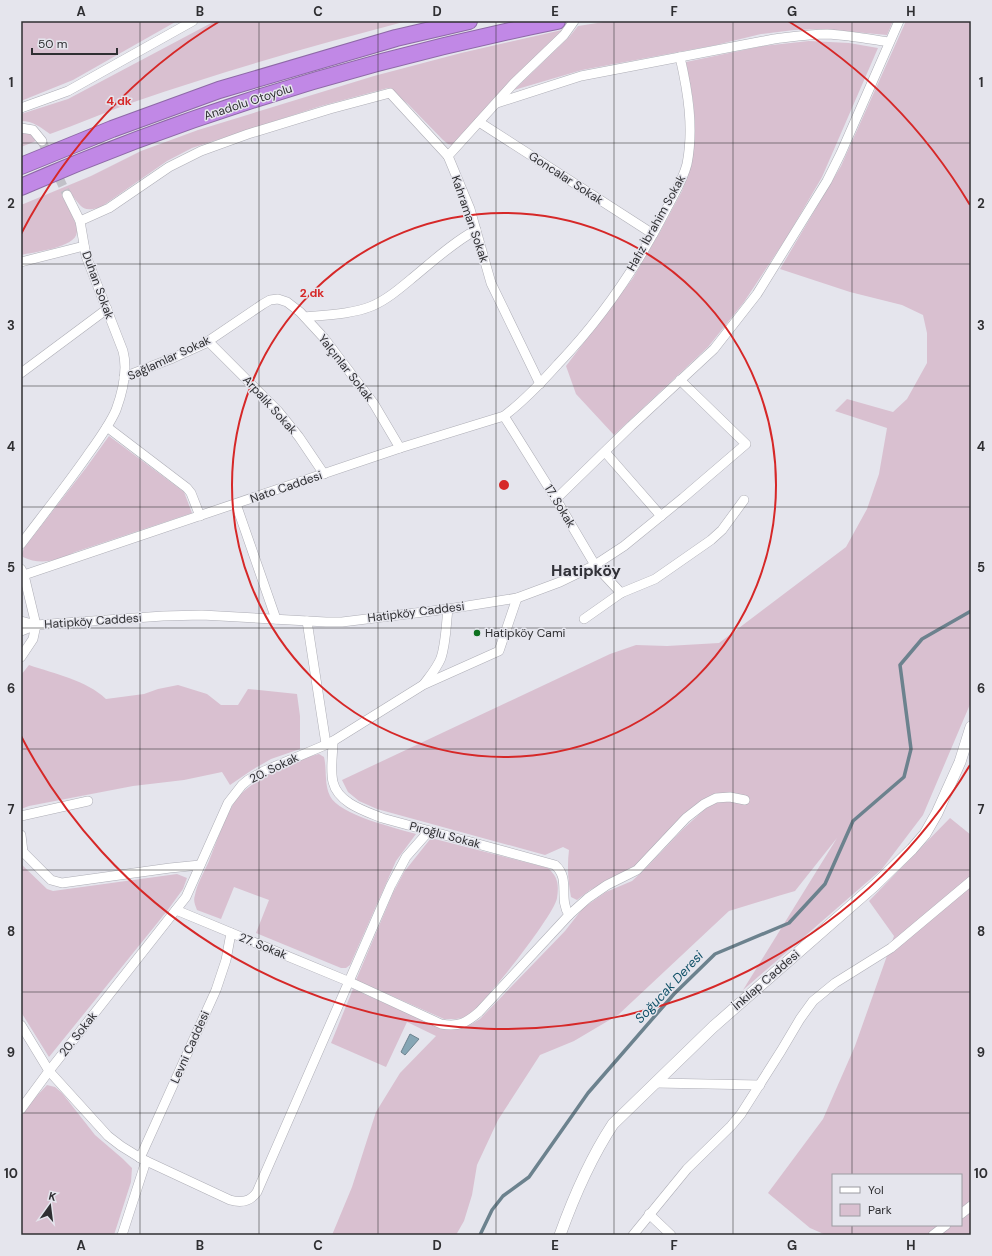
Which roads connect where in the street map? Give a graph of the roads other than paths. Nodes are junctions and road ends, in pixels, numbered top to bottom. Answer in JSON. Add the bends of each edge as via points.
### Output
{"nodes":[{"id":1,"x":193,"y":21,"type":"edge"},
{"id":2,"x":469,"y":21,"type":"edge"},
{"id":3,"x":557,"y":21,"type":"edge"},
{"id":4,"x":574,"y":21,"type":"edge"},
{"id":5,"x":899,"y":21,"type":"edge"},
{"id":6,"x":889,"y":42,"type":"junction"},
{"id":7,"x":680,"y":56,"type":"junction"},
{"id":8,"x":495,"y":104,"type":"junction"},
{"id":9,"x":21,"y":108,"type":"edge"},
{"id":10,"x":479,"y":122,"type":"junction"},
{"id":11,"x":21,"y":128,"type":"edge"},
{"id":12,"x":42,"y":141,"type":"tunnel mouth"},
{"id":13,"x":448,"y":156,"type":"junction"},
{"id":14,"x":21,"y":166,"type":"edge"},
{"id":15,"x":21,"y":187,"type":"edge"},
{"id":16,"x":67,"y":195,"type":"tunnel mouth"},
{"id":17,"x":80,"y":221,"type":"junction"},
{"id":18,"x":476,"y":230,"type":"junction"},
{"id":19,"x":653,"y":234,"type":"junction"},
{"id":20,"x":84,"y":246,"type":"junction"},
{"id":21,"x":21,"y":262,"type":"edge"},
{"id":22,"x":278,"y":299,"type":"joint"},
{"id":23,"x":107,"y":309,"type":"junction"},
{"id":24,"x":305,"y":317,"type":"junction"},
{"id":25,"x":208,"y":341,"type":"junction"},
{"id":26,"x":21,"y":373,"type":"edge"},
{"id":27,"x":124,"y":377,"type":"junction"},
{"id":28,"x":680,"y":380,"type":"junction"},
{"id":29,"x":540,"y":384,"type":"junction"},
{"id":30,"x":504,"y":416,"type":"junction"},
{"id":31,"x":107,"y":427,"type":"junction"},
{"id":32,"x":400,"y":448,"type":"junction"},
{"id":33,"x":605,"y":452,"type":"junction"},
{"id":34,"x":324,"y":474,"type":"junction"},
{"id":35,"x":556,"y":499,"type":"junction"},
{"id":36,"x":744,"y":500,"type":"dead end"},
{"id":37,"x":236,"y":504,"type":"junction"},
{"id":38,"x":200,"y":516,"type":"junction"},
{"id":39,"x":661,"y":516,"type":"junction"},
{"id":40,"x":21,"y":544,"type":"edge"},
{"id":41,"x":595,"y":566,"type":"junction"},
{"id":42,"x":22,"y":572,"type":"edge"},
{"id":43,"x":621,"y":593,"type":"junction"},
{"id":44,"x":517,"y":598,"type":"junction"},
{"id":45,"x":448,"y":609,"type":"junction"},
{"id":46,"x":276,"y":619,"type":"junction"},
{"id":47,"x":584,"y":619,"type":"dead end"},
{"id":48,"x":21,"y":621,"type":"edge"},
{"id":49,"x":307,"y":621,"type":"junction"},
{"id":50,"x":36,"y":625,"type":"junction"},
{"id":51,"x":21,"y":631,"type":"edge"},
{"id":52,"x":21,"y":657,"type":"edge"},
{"id":53,"x":423,"y":686,"type":"junction"},
{"id":54,"x":971,"y":727,"type":"edge"},
{"id":55,"x":329,"y":742,"type":"junction"},
{"id":56,"x":745,"y":800,"type":"dead end"},
{"id":57,"x":88,"y":801,"type":"dead end"},
{"id":58,"x":21,"y":816,"type":"edge"},
{"id":59,"x":429,"y":831,"type":"junction"},
{"id":60,"x":21,"y":835,"type":"edge"},
{"id":61,"x":22,"y":853,"type":"edge"},
{"id":62,"x":200,"y":865,"type":"junction"},
{"id":63,"x":971,"y":881,"type":"edge"},
{"id":64,"x":176,"y":910,"type":"junction"},
{"id":65,"x":569,"y":915,"type":"junction"},
{"id":66,"x":231,"y":932,"type":"junction"},
{"id":67,"x":350,"y":982,"type":"junction"},
{"id":68,"x":21,"y":1025,"type":"edge"},
{"id":69,"x":49,"y":1071,"type":"junction"},
{"id":70,"x":656,"y":1083,"type":"junction"},
{"id":71,"x":760,"y":1084,"type":"junction"},
{"id":72,"x":21,"y":1109,"type":"edge"},
{"id":73,"x":143,"y":1159,"type":"junction"},
{"id":74,"x":971,"y":1206,"type":"edge"},
{"id":75,"x":962,"y":1213,"type":"edge"},
{"id":76,"x":649,"y":1214,"type":"junction"},
{"id":77,"x":945,"y":1226,"type":"edge"},
{"id":78,"x":122,"y":1235,"type":"edge"},
{"id":79,"x":560,"y":1235,"type":"edge"},
{"id":80,"x":633,"y":1235,"type":"edge"},
{"id":81,"x":671,"y":1235,"type":"edge"},
{"id":82,"x":933,"y":1235,"type":"edge"}],
"edges":[{"from":1,"to":9,"type":"street","via":[[68,91]]},
{"from":2,"to":14,"type":"highway","name":"Anadolu Otoyolu","via":[[396,38],[219,90]]},
{"from":3,"to":15,"type":"highway","name":"Anadolu Otoyolu","via":[[401,56],[259,97],[155,134]]},
{"from":4,"to":8,"type":"street","via":[[564,35]]},
{"from":5,"to":6,"type":"street"},
{"from":6,"to":7,"type":"street","via":[[833,35],[804,35]]},
{"from":6,"to":28,"type":"street","via":[[841,153],[801,224],[738,320],[714,349]]},
{"from":7,"to":8,"type":"street","via":[[581,76]]},
{"from":7,"to":19,"type":"street","name":"Hafız İbrahim Sokak","via":[[689,100],[687,164]]},
{"from":8,"to":10,"type":"street"},
{"from":10,"to":13,"type":"street"},
{"from":10,"to":19,"type":"street","name":"Goncalar Sokak"},
{"from":11,"to":12,"type":"street","via":[[33,130]]},
{"from":13,"to":17,"type":"street","via":[[390,93],[248,134],[201,151],[169,167],[109,208]]},
{"from":13,"to":18,"type":"street","name":"Kahraman Sokak"},
{"from":16,"to":17,"type":"street","name":"Duhan Sokak"},
{"from":17,"to":20,"type":"street","name":"Duhan Sokak"},
{"from":18,"to":24,"type":"street","via":[[463,237],[382,301],[360,310]]},
{"from":18,"to":29,"type":"street","name":"Kahraman Sokak","via":[[491,283]]},
{"from":19,"to":29,"type":"street","name":"Hafız İbrahim Sokak","via":[[613,298],[574,348]]},
{"from":20,"to":21,"type":"street"},
{"from":20,"to":23,"type":"street","name":"Duhan Sokak"},
{"from":22,"to":24,"type":"street","name":"Yalçınlar Sokak","via":[[287,302]]},
{"from":22,"to":25,"type":"street","name":"Sağlamlar Sokak","via":[[263,304]]},
{"from":23,"to":26,"type":"street"},
{"from":23,"to":27,"type":"street","name":"Duhan Sokak","via":[[125,360]]},
{"from":24,"to":32,"type":"street","name":"Yalçınlar Sokak","via":[[374,404]]},
{"from":25,"to":27,"type":"street","name":"Sağlamlar Sokak"},
{"from":25,"to":34,"type":"street","name":"Arpalık Sokak","via":[[278,411]]},
{"from":27,"to":31,"type":"street","name":"Sağlamlar Sokak","via":[[116,409]]},
{"from":28,"to":33,"type":"street"},
{"from":28,"to":39,"type":"street","name":"Hatipköy Caddesi","via":[[746,444]]},
{"from":29,"to":30,"type":"street","name":"Nato Caddesi"},
{"from":30,"to":32,"type":"street","name":"Nato Caddesi"},
{"from":30,"to":35,"type":"street","name":"17. Sokak"},
{"from":31,"to":38,"type":"street","via":[[187,488]]},
{"from":31,"to":40,"type":"street","name":"Sağlamlar Sokak","via":[[64,489]]},
{"from":32,"to":34,"type":"street","name":"Nato Caddesi"},
{"from":33,"to":35,"type":"street"},
{"from":33,"to":39,"type":"street"},
{"from":34,"to":37,"type":"street","name":"Nato Caddesi"},
{"from":35,"to":41,"type":"street","name":"17. Sokak"},
{"from":36,"to":43,"type":"street","via":[[722,530],[711,540],[655,579]]},
{"from":37,"to":38,"type":"street","name":"Nato Caddesi"},
{"from":37,"to":46,"type":"street"},
{"from":38,"to":42,"type":"street","name":"Nato Caddesi"},
{"from":39,"to":41,"type":"street","name":"Hatipköy Caddesi"},
{"from":41,"to":43,"type":"street","name":"17. Sokak"},
{"from":41,"to":44,"type":"street","name":"Hatipköy Caddesi"},
{"from":42,"to":50,"type":"street"},
{"from":43,"to":47,"type":"street"},
{"from":44,"to":45,"type":"street","name":"Hatipköy Caddesi"},
{"from":44,"to":53,"type":"street","name":"20. Sokak","via":[[500,651]]},
{"from":45,"to":49,"type":"street","name":"Hatipköy Caddesi","via":[[342,622]]},
{"from":45,"to":53,"type":"street","via":[[441,659]]},
{"from":46,"to":49,"type":"street","name":"Hatipköy Caddesi"},
{"from":46,"to":50,"type":"street","name":"Hatipköy Caddesi","via":[[186,616]]},
{"from":48,"to":50,"type":"street"},
{"from":49,"to":55,"type":"street","name":"Pıroğlu Sokak"},
{"from":50,"to":51,"type":"street"},
{"from":50,"to":52,"type":"street","via":[[33,639]]},
{"from":53,"to":55,"type":"street","name":"20. Sokak"},
{"from":54,"to":70,"type":"street","name":"İnkılap Caddesi","via":[[946,795],[925,834],[912,849],[875,885],[713,1027]]},
{"from":55,"to":59,"type":"street","name":"Pıroğlu Sokak","via":[[333,779],[336,790],[342,796],[356,807],[382,818]]},
{"from":55,"to":62,"type":"street","name":"20. Sokak","via":[[264,771],[242,785],[228,803]]},
{"from":56,"to":65,"type":"street","name":"27. Sokak","via":[[716,798],[704,804],[686,818],[637,870],[607,885]]},
{"from":57,"to":58,"type":"street"},
{"from":59,"to":65,"type":"street","name":"Pıroğlu Sokak","via":[[555,865],[561,869],[563,875],[563,903]]},
{"from":59,"to":67,"type":"street","via":[[406,857],[398,871]]},
{"from":60,"to":61,"type":"street"},
{"from":61,"to":62,"type":"street","via":[[51,880],[62,883]]},
{"from":62,"to":64,"type":"street","name":"20. Sokak","via":[[186,897]]},
{"from":63,"to":71,"type":"street","via":[[891,948],[835,983],[813,1001]]},
{"from":64,"to":66,"type":"street","name":"27. Sokak"},
{"from":64,"to":69,"type":"street","name":"20. Sokak"},
{"from":65,"to":67,"type":"street","name":"27. Sokak","via":[[466,1023],[451,1026],[441,1024]]},
{"from":66,"to":67,"type":"street","name":"27. Sokak"},
{"from":66,"to":73,"type":"street","name":"Levni Caddesi","via":[[226,960],[216,990]]},
{"from":67,"to":73,"type":"street","via":[[257,1192],[250,1199],[238,1202],[230,1200]]},
{"from":68,"to":69,"type":"street"},
{"from":69,"to":72,"type":"street","name":"20. Sokak"},
{"from":69,"to":73,"type":"street","via":[[108,1136]]},
{"from":70,"to":71,"type":"street"},
{"from":70,"to":79,"type":"street","name":"İnkılap Caddesi","via":[[613,1124],[602,1140],[573,1199]]},
{"from":71,"to":76,"type":"street","via":[[731,1126],[687,1169]]},
{"from":73,"to":78,"type":"street","name":"Levni Caddesi"},
{"from":74,"to":75,"type":"street"},
{"from":76,"to":80,"type":"street"},
{"from":76,"to":81,"type":"street"},
{"from":77,"to":82,"type":"street"}]}
